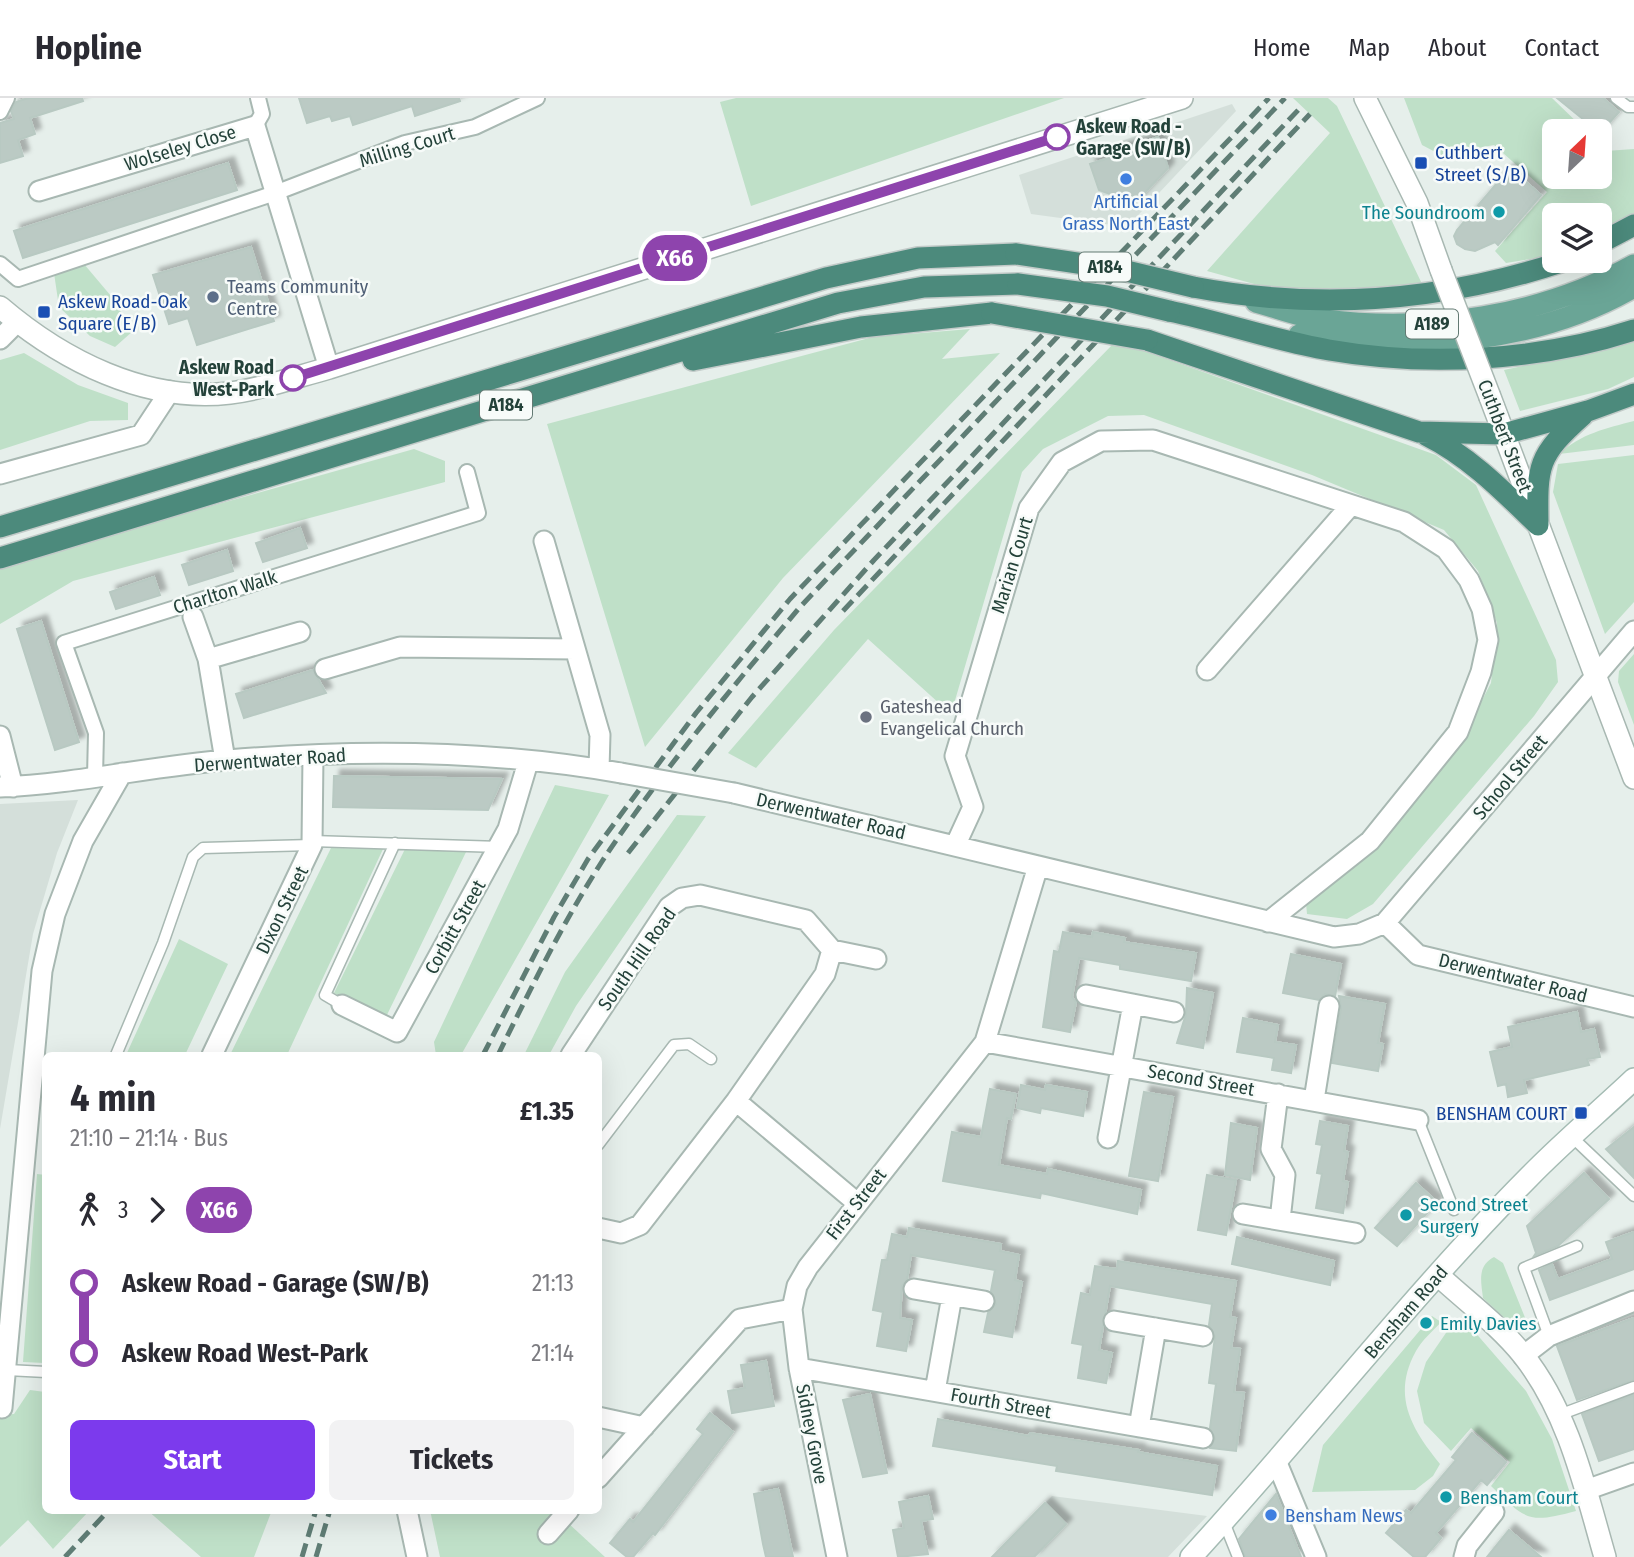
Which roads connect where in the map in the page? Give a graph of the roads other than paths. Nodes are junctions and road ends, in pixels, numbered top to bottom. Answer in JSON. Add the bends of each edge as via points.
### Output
{"nodes":[{"id":1,"x":7,"y":98,"type":"edge"},
{"id":2,"x":258,"y":98,"type":"edge"},
{"id":3,"x":537,"y":98,"type":"edge"},
{"id":4,"x":1182,"y":98,"type":"edge"},
{"id":5,"x":1365,"y":98,"type":"edge"},
{"id":6,"x":1616,"y":98,"type":"edge"},
{"id":7,"x":1634,"y":107,"type":"edge"},
{"id":8,"x":0,"y":112,"type":"edge"},
{"id":9,"x":255,"y":126,"type":"junction"},
{"id":10,"x":39,"y":191,"type":"dead end"},
{"id":11,"x":275,"y":192,"type":"junction"},
{"id":12,"x":1634,"y":225,"type":"edge"},
{"id":13,"x":1612,"y":237,"type":"edge"},
{"id":14,"x":0,"y":264,"type":"edge"},
{"id":15,"x":1634,"y":265,"type":"edge"},
{"id":16,"x":1542,"y":268,"type":"edge"},
{"id":17,"x":1634,"y":287,"type":"edge"},
{"id":18,"x":1224,"y":293,"type":"junction"},
{"id":19,"x":0,"y":307,"type":"edge"},
{"id":20,"x":1219,"y":321,"type":"junction"},
{"id":21,"x":17,"y":322,"type":"junction"},
{"id":22,"x":1634,"y":330,"type":"edge"},
{"id":23,"x":0,"y":339,"type":"edge"},
{"id":24,"x":328,"y":368,"type":"junction"},
{"id":25,"x":582,"y":381,"type":"junction"},
{"id":26,"x":170,"y":391,"type":"junction"},
{"id":27,"x":1634,"y":394,"type":"edge"},
{"id":28,"x":1588,"y":411,"type":"junction"},
{"id":29,"x":1419,"y":432,"type":"junction"},
{"id":30,"x":1504,"y":434,"type":"junction"},
{"id":31,"x":467,"y":472,"type":"dead end"},
{"id":32,"x":0,"y":474,"type":"edge"},
{"id":33,"x":1351,"y":505,"type":"junction"},
{"id":34,"x":1538,"y":525,"type":"junction"},
{"id":35,"x":0,"y":527,"type":"edge"},
{"id":36,"x":544,"y":541,"type":"dead end"},
{"id":37,"x":0,"y":558,"type":"edge"},
{"id":38,"x":193,"y":617,"type":"dead end"},
{"id":39,"x":1634,"y":631,"type":"edge"},
{"id":40,"x":300,"y":632,"type":"dead end"},
{"id":41,"x":575,"y":649,"type":"junction"},
{"id":42,"x":208,"y":659,"type":"junction"},
{"id":43,"x":325,"y":669,"type":"dead end"},
{"id":44,"x":1207,"y":670,"type":"dead end"},
{"id":45,"x":1594,"y":677,"type":"junction"},
{"id":46,"x":0,"y":736,"type":"edge"},
{"id":47,"x":313,"y":755,"type":"junction"},
{"id":48,"x":225,"y":760,"type":"junction"},
{"id":49,"x":528,"y":762,"type":"junction"},
{"id":50,"x":599,"y":769,"type":"junction"},
{"id":51,"x":122,"y":774,"type":"junction"},
{"id":52,"x":95,"y":777,"type":"junction"},
{"id":53,"x":1634,"y":778,"type":"edge"},
{"id":54,"x":7,"y":787,"type":"edge"},
{"id":55,"x":312,"y":843,"type":"junction"},
{"id":56,"x":395,"y":844,"type":"junction"},
{"id":57,"x":956,"y":844,"type":"junction"},
{"id":58,"x":500,"y":847,"type":"junction"},
{"id":59,"x":1038,"y":866,"type":"junction"},
{"id":60,"x":1268,"y":922,"type":"junction"},
{"id":61,"x":1385,"y":923,"type":"junction"},
{"id":62,"x":832,"y":950,"type":"junction"},
{"id":63,"x":876,"y":960,"type":"dead end"},
{"id":64,"x":1086,"y":995,"type":"dead end"},
{"id":65,"x":1133,"y":1004,"type":"junction"},
{"id":66,"x":342,"y":1005,"type":"joint"},
{"id":67,"x":1329,"y":1006,"type":"dead end"},
{"id":68,"x":1634,"y":1007,"type":"edge"},
{"id":69,"x":1174,"y":1012,"type":"dead end"},
{"id":70,"x":985,"y":1042,"type":"junction"},
{"id":71,"x":117,"y":1052,"type":"edge"},
{"id":72,"x":213,"y":1052,"type":"edge"},
{"id":73,"x":573,"y":1052,"type":"edge"},
{"id":74,"x":710,"y":1059,"type":"dead end"},
{"id":75,"x":1121,"y":1066,"type":"junction"},
{"id":76,"x":1634,"y":1079,"type":"edge"},
{"id":77,"x":1278,"y":1094,"type":"junction"},
{"id":78,"x":1314,"y":1100,"type":"junction"},
{"id":79,"x":736,"y":1101,"type":"junction"},
{"id":80,"x":1418,"y":1120,"type":"joint"},
{"id":81,"x":1572,"y":1137,"type":"junction"},
{"id":82,"x":1108,"y":1138,"type":"dead end"},
{"id":83,"x":602,"y":1140,"type":"edge"},
{"id":84,"x":1634,"y":1196,"type":"edge"},
{"id":85,"x":856,"y":1202,"type":"junction"},
{"id":86,"x":1454,"y":1210,"type":"dead end"},
{"id":87,"x":1243,"y":1214,"type":"dead end"},
{"id":88,"x":1280,"y":1220,"type":"junction"},
{"id":89,"x":602,"y":1229,"type":"edge"},
{"id":90,"x":1355,"y":1233,"type":"dead end"},
{"id":91,"x":1577,"y":1246,"type":"dead end"},
{"id":92,"x":1438,"y":1275,"type":"junction"},
{"id":93,"x":914,"y":1289,"type":"dead end"},
{"id":94,"x":951,"y":1296,"type":"junction"},
{"id":95,"x":984,"y":1301,"type":"dead end"},
{"id":96,"x":1634,"y":1301,"type":"edge"},
{"id":97,"x":792,"y":1309,"type":"junction"},
{"id":98,"x":1114,"y":1321,"type":"dead end"},
{"id":99,"x":1156,"y":1328,"type":"junction"},
{"id":100,"x":1203,"y":1336,"type":"dead end"},
{"id":101,"x":1549,"y":1336,"type":"junction"},
{"id":102,"x":1523,"y":1356,"type":"junction"},
{"id":103,"x":799,"y":1368,"type":"junction"},
{"id":104,"x":7,"y":1370,"type":"junction"},
{"id":105,"x":42,"y":1373,"type":"edge"},
{"id":106,"x":1634,"y":1387,"type":"edge"},
{"id":107,"x":935,"y":1391,"type":"junction"},
{"id":108,"x":2,"y":1408,"type":"dead end"},
{"id":109,"x":1559,"y":1415,"type":"junction"},
{"id":110,"x":602,"y":1418,"type":"edge"},
{"id":111,"x":644,"y":1427,"type":"junction"},
{"id":112,"x":1139,"y":1427,"type":"junction"},
{"id":113,"x":1203,"y":1438,"type":"dead end"},
{"id":114,"x":1277,"y":1463,"type":"junction"},
{"id":115,"x":1634,"y":1473,"type":"edge"},
{"id":116,"x":602,"y":1474,"type":"edge"},
{"id":117,"x":1586,"y":1490,"type":"junction"},
{"id":118,"x":1494,"y":1512,"type":"dead end"},
{"id":119,"x":408,"y":1514,"type":"edge"},
{"id":120,"x":566,"y":1514,"type":"edge"},
{"id":121,"x":1224,"y":1521,"type":"junction"},
{"id":122,"x":548,"y":1534,"type":"dead end"},
{"id":123,"x":417,"y":1557,"type":"edge"},
{"id":124,"x":837,"y":1557,"type":"edge"},
{"id":125,"x":1191,"y":1557,"type":"edge"},
{"id":126,"x":1238,"y":1557,"type":"edge"},
{"id":127,"x":1315,"y":1557,"type":"edge"},
{"id":128,"x":1464,"y":1557,"type":"edge"},
{"id":129,"x":1605,"y":1557,"type":"edge"}],
"edges":[{"from":1,"to":8,"type":"street"},
{"from":2,"to":9,"type":"street","via":[[262,114]]},
{"from":3,"to":11,"type":"street","name":"Milling Court","via":[[475,127],[405,144]]},
{"from":4,"to":24,"type":"street"},
{"from":5,"to":30,"type":"street","name":"Cuthbert Street","bridge":true,"via":[[1417,203]]},
{"from":6,"to":7,"type":"lane"},
{"from":9,"to":10,"type":"street","name":"Wolseley Close"},
{"from":9,"to":11,"type":"street","name":"Wolseley Close"},
{"from":11,"to":14,"type":"street","via":[[18,279]]},
{"from":11,"to":24,"type":"street","name":"Wolseley Close"},
{"from":12,"to":13,"type":"highway"},
{"from":15,"to":18,"type":"main road","number":"A189","via":[[1553,300],[1493,316],[1430,324],[1320,319]]},
{"from":16,"to":18,"type":"highway","number":"A184","via":[[1511,279],[1398,299],[1311,300]]},
{"from":17,"to":20,"type":"main road","number":"A189","via":[[1560,319],[1437,343],[1323,339]]},
{"from":18,"to":35,"type":"highway","number":"A184","bridge":true,"via":[[1118,269],[1016,254],[918,258],[826,278]]},
{"from":19,"to":21,"type":"street"},
{"from":20,"to":22,"type":"highway","number":"A184","via":[[1329,350],[1453,358],[1535,352]]},
{"from":20,"to":25,"type":"highway","number":"A184","bridge":true,"via":[[1107,296],[1018,284],[924,287],[838,303]]},
{"from":21,"to":23,"type":"street"},
{"from":21,"to":26,"type":"street","via":[[104,373]]},
{"from":24,"to":26,"type":"street","via":[[229,393]]},
{"from":25,"to":29,"type":"highway","bridge":true,"via":[[861,327],[992,313],[1147,340]]},
{"from":25,"to":37,"type":"highway","number":"A184"},
{"from":26,"to":32,"type":"street","via":[[141,435]]},
{"from":27,"to":28,"type":"highway"},
{"from":28,"to":30,"type":"highway"},
{"from":28,"to":34,"type":"highway","via":[[1557,438],[1543,458],[1537,475]]},
{"from":29,"to":30,"type":"highway"},
{"from":29,"to":34,"type":"highway","via":[[1453,449],[1485,474]]},
{"from":30,"to":34,"type":"street","name":"Cuthbert Street"},
{"from":31,"to":52,"type":"street","name":"Charlton Walk","via":[[478,513],[64,643],[96,733]]},
{"from":33,"to":44,"type":"street"},
{"from":33,"to":57,"type":"street","name":"Marian Court","via":[[1153,440],[1101,440],[1062,462],[1029,509],[955,756],[973,807]]},
{"from":33,"to":60,"type":"street","name":"Marian Court","via":[[1404,522],[1446,550],[1469,580],[1489,640],[1458,732],[1370,841]]},
{"from":34,"to":45,"type":"street","name":"Cuthbert Street"},
{"from":36,"to":41,"type":"street"},
{"from":38,"to":42,"type":"street"},
{"from":39,"to":45,"type":"street","name":"School Street"},
{"from":40,"to":42,"type":"street"},
{"from":41,"to":43,"type":"street","via":[[400,647]]},
{"from":41,"to":50,"type":"street","via":[[600,735]]},
{"from":42,"to":48,"type":"street"},
{"from":45,"to":53,"type":"street","name":"Cuthbert Street"},
{"from":45,"to":61,"type":"street","name":"School Street"},
{"from":46,"to":54,"type":"street"},
{"from":47,"to":48,"type":"street","name":"Derwentwater Road"},
{"from":47,"to":49,"type":"street","name":"Derwentwater Road","via":[[472,756]]},
{"from":47,"to":55,"type":"street","name":"Dixon Street"},
{"from":48,"to":51,"type":"street","name":"Derwentwater Road"},
{"from":49,"to":50,"type":"street","name":"Derwentwater Road"},
{"from":49,"to":58,"type":"street","name":"Corbitt Street"},
{"from":50,"to":57,"type":"street","name":"Derwentwater Road","bridge":true,"via":[[734,793]]},
{"from":51,"to":52,"type":"street","name":"Derwentwater Road"},
{"from":51,"to":104,"type":"street","via":[[83,841],[55,914],[42,971]]},
{"from":52,"to":54,"type":"street","name":"Derwentwater Road"},
{"from":55,"to":56,"type":"lane"},
{"from":55,"to":71,"type":"lane","via":[[203,848],[193,857]]},
{"from":55,"to":72,"type":"street","name":"Dixon Street"},
{"from":56,"to":58,"type":"lane"},
{"from":56,"to":66,"type":"lane","via":[[325,995]]},
{"from":57,"to":59,"type":"street","name":"Derwentwater Road"},
{"from":58,"to":66,"type":"street","name":"Corbitt Street","via":[[397,1032]]},
{"from":59,"to":60,"type":"street","name":"Derwentwater Road"},
{"from":59,"to":70,"type":"street","name":"First Street"},
{"from":60,"to":61,"type":"street","name":"Derwentwater Road","via":[[1334,937],[1359,934]]},
{"from":61,"to":68,"type":"street","name":"Derwentwater Road","via":[[1418,955]]},
{"from":62,"to":63,"type":"street"},
{"from":62,"to":73,"type":"street","name":"South Hill Road","via":[[806,920],[700,895],[682,898],[669,908]]},
{"from":62,"to":79,"type":"street","via":[[825,974]]},
{"from":64,"to":65,"type":"street"},
{"from":65,"to":69,"type":"street"},
{"from":65,"to":75,"type":"street"},
{"from":67,"to":78,"type":"street"},
{"from":70,"to":75,"type":"street","name":"Second Street"},
{"from":70,"to":85,"type":"street","name":"First Street"},
{"from":74,"to":83,"type":"lane","via":[[689,1044],[674,1045]]},
{"from":75,"to":77,"type":"street","name":"Second Street"},
{"from":75,"to":82,"type":"street"},
{"from":76,"to":81,"type":"street","name":"Bensham Road"},
{"from":77,"to":78,"type":"street","name":"Second Street"},
{"from":77,"to":88,"type":"street","via":[[1271,1149],[1286,1175]]},
{"from":78,"to":80,"type":"street","name":"Second Street"},
{"from":79,"to":85,"type":"street"},
{"from":79,"to":89,"type":"street","via":[[640,1225],[621,1233]]},
{"from":80,"to":86,"type":"lane"},
{"from":81,"to":84,"type":"lane"},
{"from":81,"to":92,"type":"street","name":"Bensham Road"},
{"from":85,"to":97,"type":"street","name":"First Street","via":[[808,1267],[797,1286]]},
{"from":87,"to":88,"type":"street"},
{"from":88,"to":90,"type":"street"},
{"from":91,"to":101,"type":"lane","via":[[1524,1268]]},
{"from":92,"to":102,"type":"street"},
{"from":92,"to":114,"type":"street","name":"Bensham Road"},
{"from":93,"to":94,"type":"street"},
{"from":94,"to":95,"type":"street"},
{"from":94,"to":107,"type":"street"},
{"from":96,"to":101,"type":"street"},
{"from":97,"to":103,"type":"street","name":"Sidney Grove"},
{"from":97,"to":111,"type":"street","via":[[740,1319]]},
{"from":98,"to":99,"type":"street"},
{"from":99,"to":100,"type":"street"},
{"from":99,"to":112,"type":"street"},
{"from":101,"to":102,"type":"street"},
{"from":102,"to":109,"type":"street"},
{"from":103,"to":107,"type":"street","name":"Fourth Street"},
{"from":103,"to":124,"type":"street","name":"Sidney Grove"},
{"from":104,"to":105,"type":"lane"},
{"from":104,"to":108,"type":"street"},
{"from":106,"to":109,"type":"lane"},
{"from":107,"to":112,"type":"street","name":"Fourth Street"},
{"from":109,"to":117,"type":"street"},
{"from":110,"to":111,"type":"street"},
{"from":111,"to":116,"type":"street"},
{"from":112,"to":113,"type":"street","name":"Fourth Street"},
{"from":114,"to":121,"type":"street","name":"Bensham Road"},
{"from":114,"to":127,"type":"street"},
{"from":115,"to":117,"type":"street"},
{"from":117,"to":129,"type":"street"},
{"from":118,"to":128,"type":"street","via":[[1467,1546]]},
{"from":119,"to":123,"type":"street"},
{"from":120,"to":122,"type":"street"},
{"from":121,"to":125,"type":"street","name":"Bensham Road"},
{"from":121,"to":126,"type":"lane"}]}
